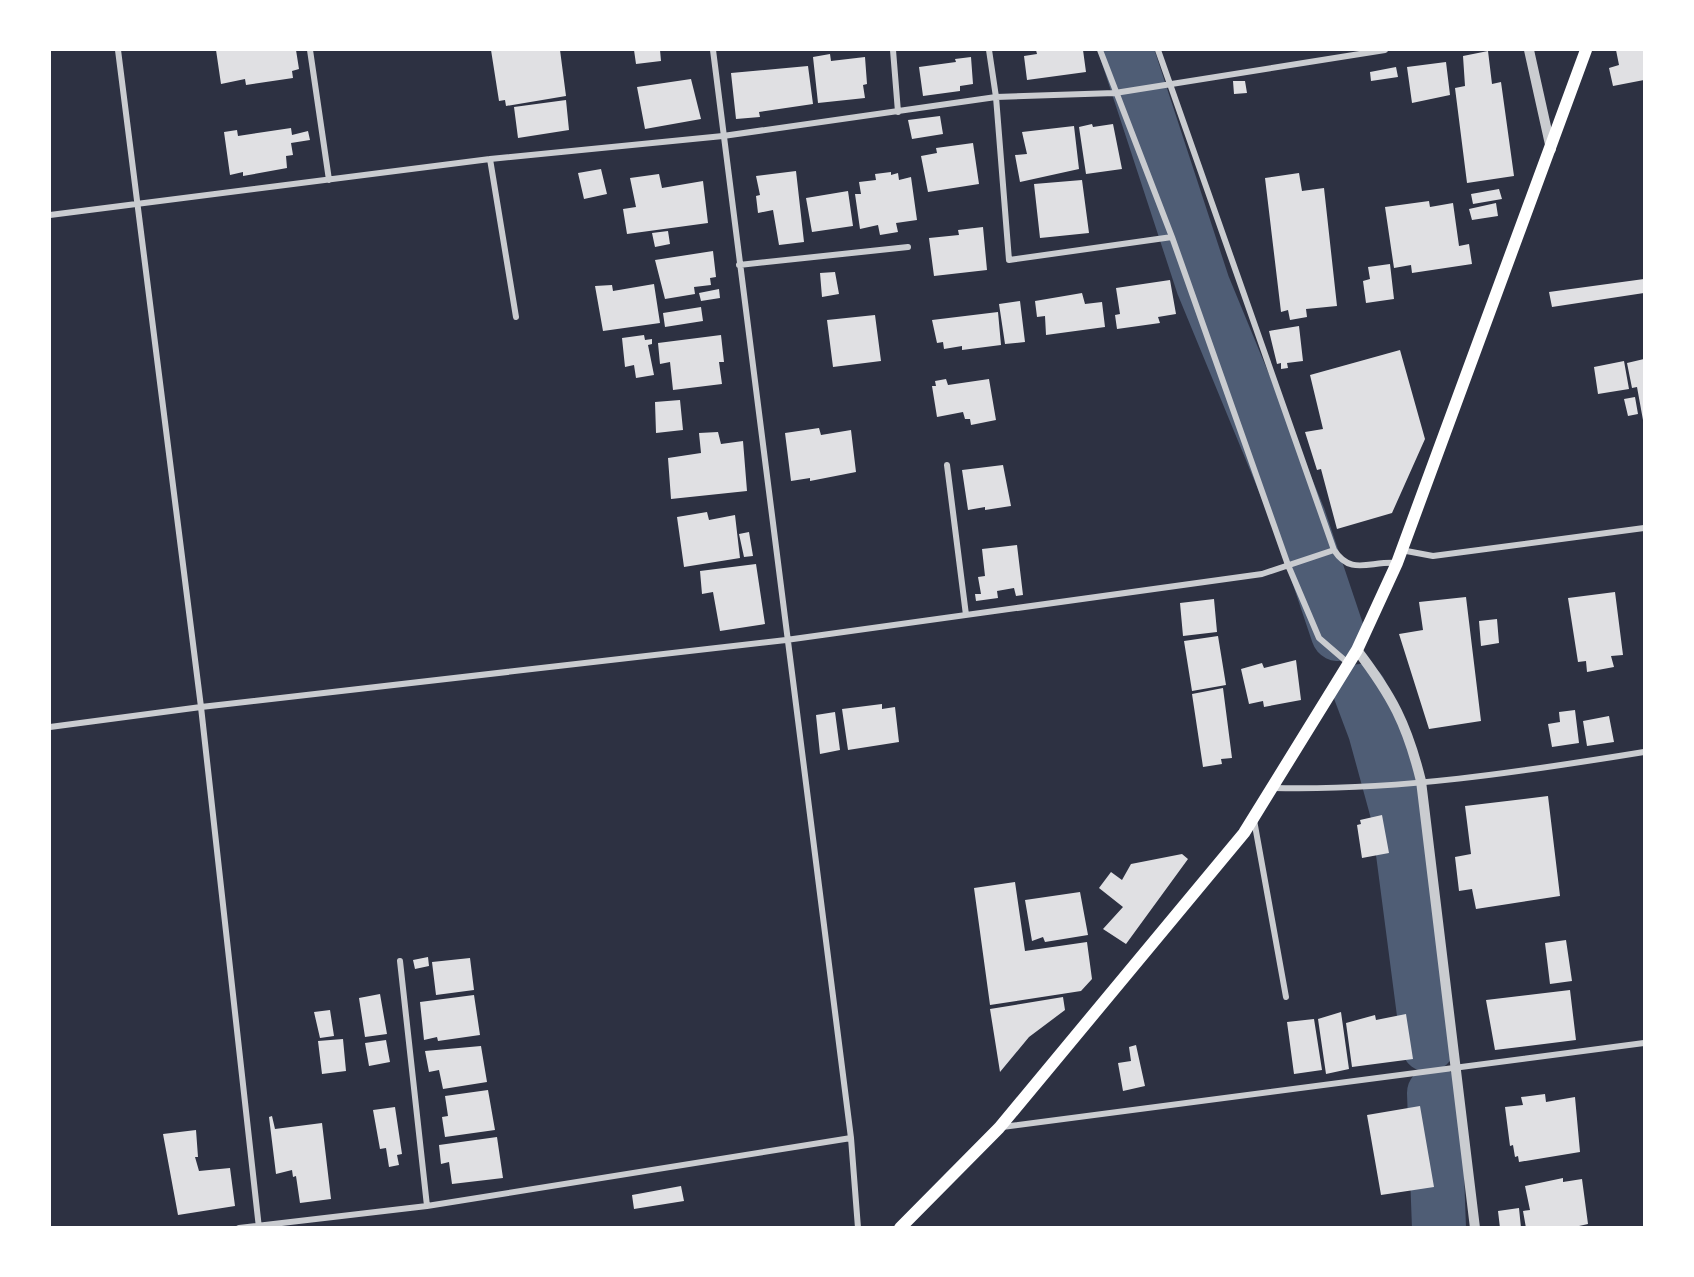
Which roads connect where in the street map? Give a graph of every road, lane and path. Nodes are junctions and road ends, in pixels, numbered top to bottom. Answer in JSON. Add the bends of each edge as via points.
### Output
{"nodes":[{"id":1,"x":118,"y":50,"type":"edge"},
{"id":2,"x":310,"y":50,"type":"edge"},
{"id":3,"x":712,"y":50,"type":"edge"},
{"id":4,"x":893,"y":50,"type":"edge"},
{"id":5,"x":989,"y":50,"type":"edge"},
{"id":6,"x":1100,"y":50,"type":"edge"},
{"id":7,"x":1158,"y":50,"type":"edge"},
{"id":8,"x":1385,"y":50,"type":"edge"},
{"id":9,"x":1529,"y":50,"type":"edge"},
{"id":10,"x":1586,"y":50,"type":"edge"},
{"id":11,"x":1170,"y":82,"type":"junction"},
{"id":12,"x":1115,"y":93,"type":"junction"},
{"id":13,"x":996,"y":97,"type":"junction"},
{"id":14,"x":898,"y":112,"type":"junction"},
{"id":15,"x":723,"y":136,"type":"junction"},
{"id":16,"x":1551,"y":149,"type":"junction"},
{"id":17,"x":490,"y":159,"type":"junction"},
{"id":18,"x":328,"y":180,"type":"junction"},
{"id":19,"x":137,"y":204,"type":"junction"},
{"id":20,"x":50,"y":215,"type":"edge"},
{"id":21,"x":1172,"y":237,"type":"junction"},
{"id":22,"x":908,"y":247,"type":"dead end"},
{"id":23,"x":739,"y":265,"type":"junction"},
{"id":24,"x":516,"y":317,"type":"dead end"},
{"id":25,"x":947,"y":465,"type":"dead end"},
{"id":26,"x":1644,"y":528,"type":"edge"},
{"id":27,"x":1334,"y":550,"type":"junction"},
{"id":28,"x":1401,"y":550,"type":"junction"},
{"id":29,"x":1397,"y":563,"type":"junction"},
{"id":30,"x":1288,"y":565,"type":"junction"},
{"id":31,"x":966,"y":615,"type":"junction"},
{"id":32,"x":786,"y":640,"type":"junction"},
{"id":33,"x":1357,"y":650,"type":"junction"},
{"id":34,"x":1348,"y":663,"type":"junction"},
{"id":35,"x":201,"y":707,"type":"junction"},
{"id":36,"x":50,"y":727,"type":"edge"},
{"id":37,"x":1644,"y":752,"type":"edge"},
{"id":38,"x":1419,"y":781,"type":"junction"},
{"id":39,"x":1271,"y":788,"type":"junction"},
{"id":40,"x":1254,"y":816,"type":"junction"},
{"id":41,"x":400,"y":961,"type":"dead end"},
{"id":42,"x":1286,"y":997,"type":"dead end"},
{"id":43,"x":1644,"y":1043,"type":"edge"},
{"id":44,"x":1455,"y":1067,"type":"junction"},
{"id":45,"x":999,"y":1128,"type":"junction"},
{"id":46,"x":851,"y":1138,"type":"junction"},
{"id":47,"x":427,"y":1206,"type":"junction"},
{"id":48,"x":259,"y":1226,"type":"edge"},
{"id":49,"x":239,"y":1227,"type":"edge"},
{"id":50,"x":858,"y":1227,"type":"edge"},
{"id":51,"x":900,"y":1227,"type":"edge"},
{"id":52,"x":1475,"y":1227,"type":"edge"}],
"edges":[{"from":1,"to":19,"type":"street"},
{"from":2,"to":18,"type":"street"},
{"from":3,"to":15,"type":"street"},
{"from":4,"to":14,"type":"street"},
{"from":5,"to":13,"type":"street"},
{"from":6,"to":12,"type":"street"},
{"from":7,"to":11,"type":"street"},
{"from":8,"to":11,"type":"street"},
{"from":9,"to":16,"type":"street"},
{"from":10,"to":16,"type":"main road"},
{"from":11,"to":12,"type":"street"},
{"from":11,"to":27,"type":"street"},
{"from":12,"to":13,"type":"street"},
{"from":12,"to":21,"type":"street"},
{"from":13,"to":14,"type":"street"},
{"from":13,"to":21,"type":"street","via":[[1009,260]]},
{"from":14,"to":15,"type":"street"},
{"from":15,"to":17,"type":"street"},
{"from":15,"to":23,"type":"street"},
{"from":16,"to":28,"type":"main road"},
{"from":17,"to":18,"type":"street"},
{"from":17,"to":24,"type":"street"},
{"from":18,"to":19,"type":"street"},
{"from":19,"to":20,"type":"street"},
{"from":19,"to":35,"type":"street"},
{"from":21,"to":30,"type":"street"},
{"from":22,"to":23,"type":"street"},
{"from":23,"to":32,"type":"street"},
{"from":25,"to":31,"type":"street"},
{"from":26,"to":28,"type":"street","via":[[1433,556]]},
{"from":27,"to":29,"type":"street","via":[[1351,567]]},
{"from":27,"to":30,"type":"street"},
{"from":28,"to":29,"type":"main road"},
{"from":29,"to":33,"type":"main road"},
{"from":30,"to":31,"type":"street","via":[[1262,574]]},
{"from":30,"to":34,"type":"street","via":[[1319,638]]},
{"from":31,"to":32,"type":"street"},
{"from":32,"to":35,"type":"street"},
{"from":32,"to":46,"type":"street"},
{"from":33,"to":34,"type":"main road"},
{"from":33,"to":38,"type":"street","via":[[1387,690],[1412,742]]},
{"from":34,"to":39,"type":"main road"},
{"from":35,"to":36,"type":"street"},
{"from":35,"to":48,"type":"street"},
{"from":37,"to":38,"type":"street","via":[[1497,776]]},
{"from":38,"to":39,"type":"street","via":[[1341,790]]},
{"from":38,"to":44,"type":"street"},
{"from":39,"to":40,"type":"main road"},
{"from":40,"to":42,"type":"street"},
{"from":40,"to":45,"type":"main road"},
{"from":41,"to":47,"type":"street"},
{"from":43,"to":44,"type":"street"},
{"from":44,"to":45,"type":"street"},
{"from":44,"to":52,"type":"street"},
{"from":45,"to":51,"type":"main road"},
{"from":46,"to":47,"type":"street"},
{"from":46,"to":50,"type":"street"},
{"from":47,"to":48,"type":"street"},
{"from":48,"to":49,"type":"street"}]}
